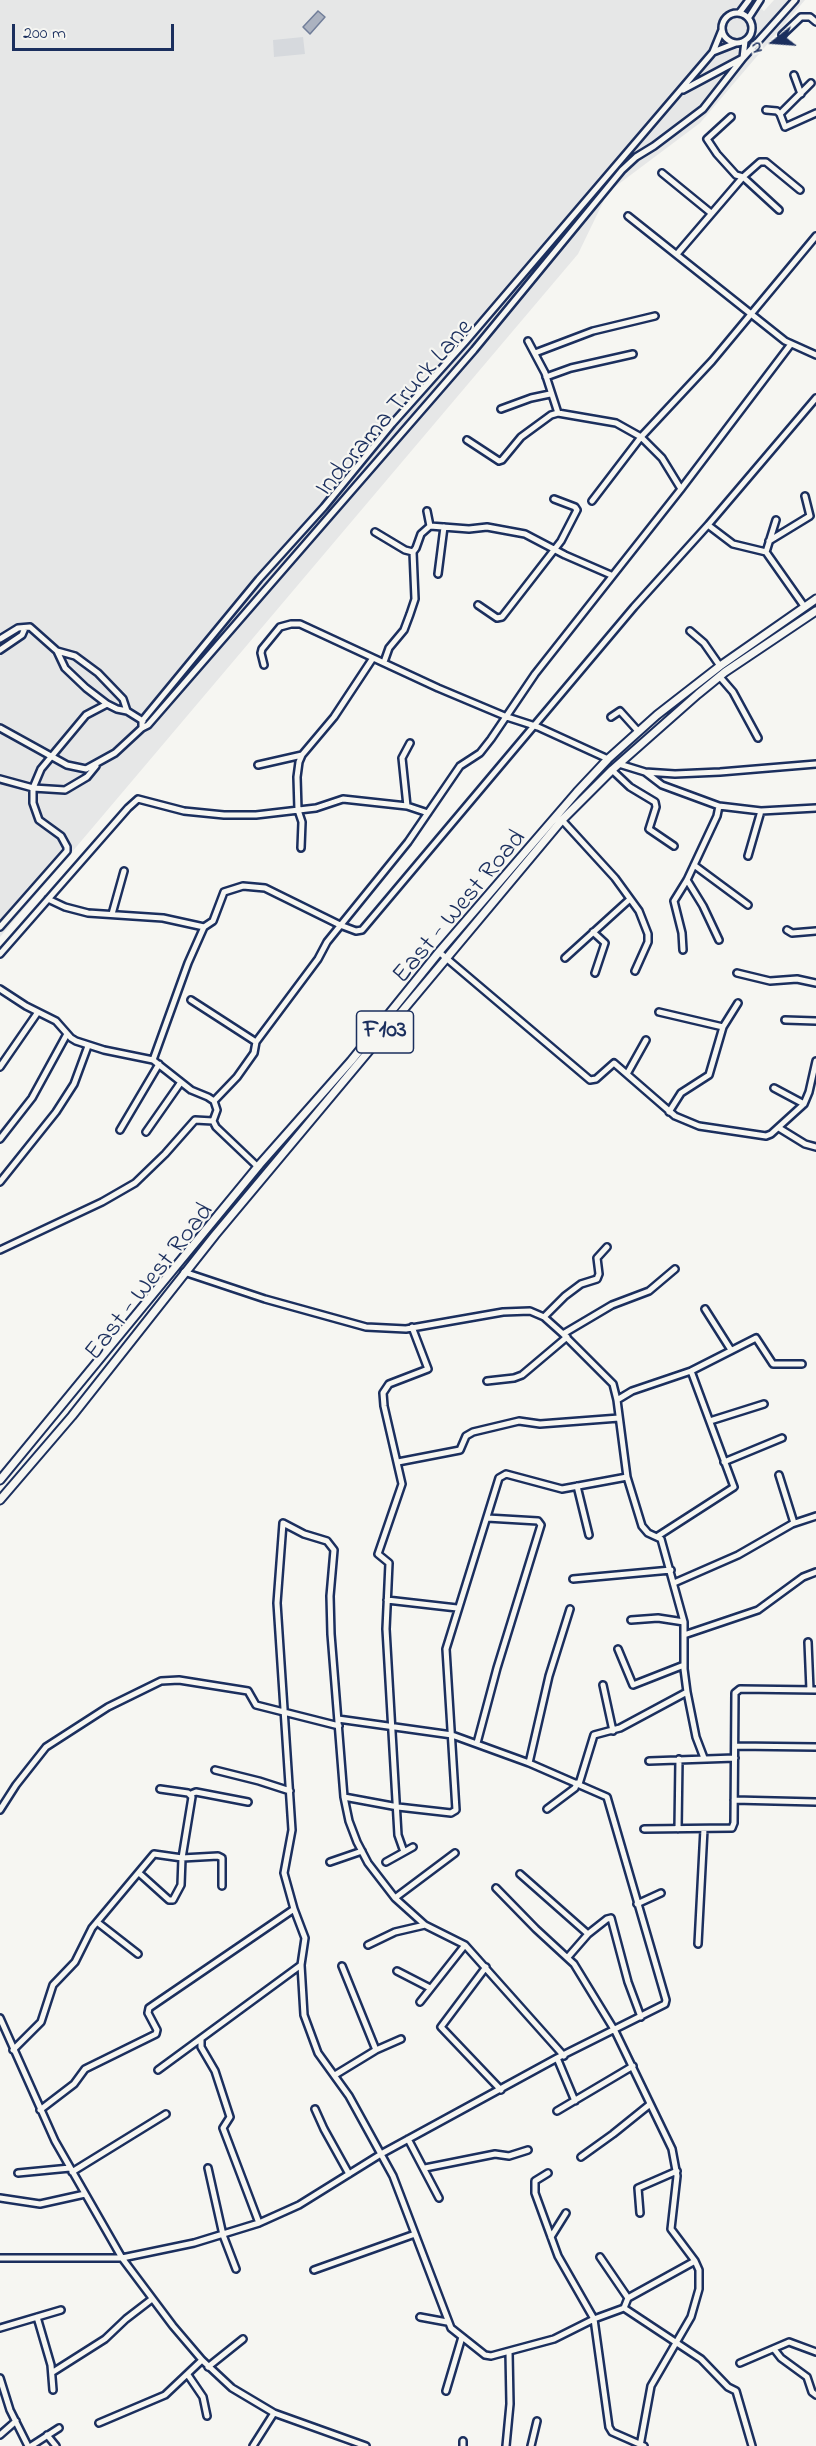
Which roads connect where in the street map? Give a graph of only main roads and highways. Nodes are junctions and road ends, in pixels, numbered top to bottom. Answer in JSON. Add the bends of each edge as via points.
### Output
{"nodes":[{"id":1,"x":816,"y":599,"type":"edge"},
{"id":2,"x":816,"y":612,"type":"edge"},
{"id":3,"x":0,"y":1480,"type":"edge"},
{"id":4,"x":0,"y":1500,"type":"edge"}],
"edges":[{"from":1,"to":3,"type":"main road","name":"East - West Road","number":"F103","via":[[720,666],[638,731],[557,814]]},
{"from":2,"to":4,"type":"main road","name":"East - West Road","number":"F103","via":[[720,677],[666,720],[562,820],[184,1272],[72,1416]]}]}
